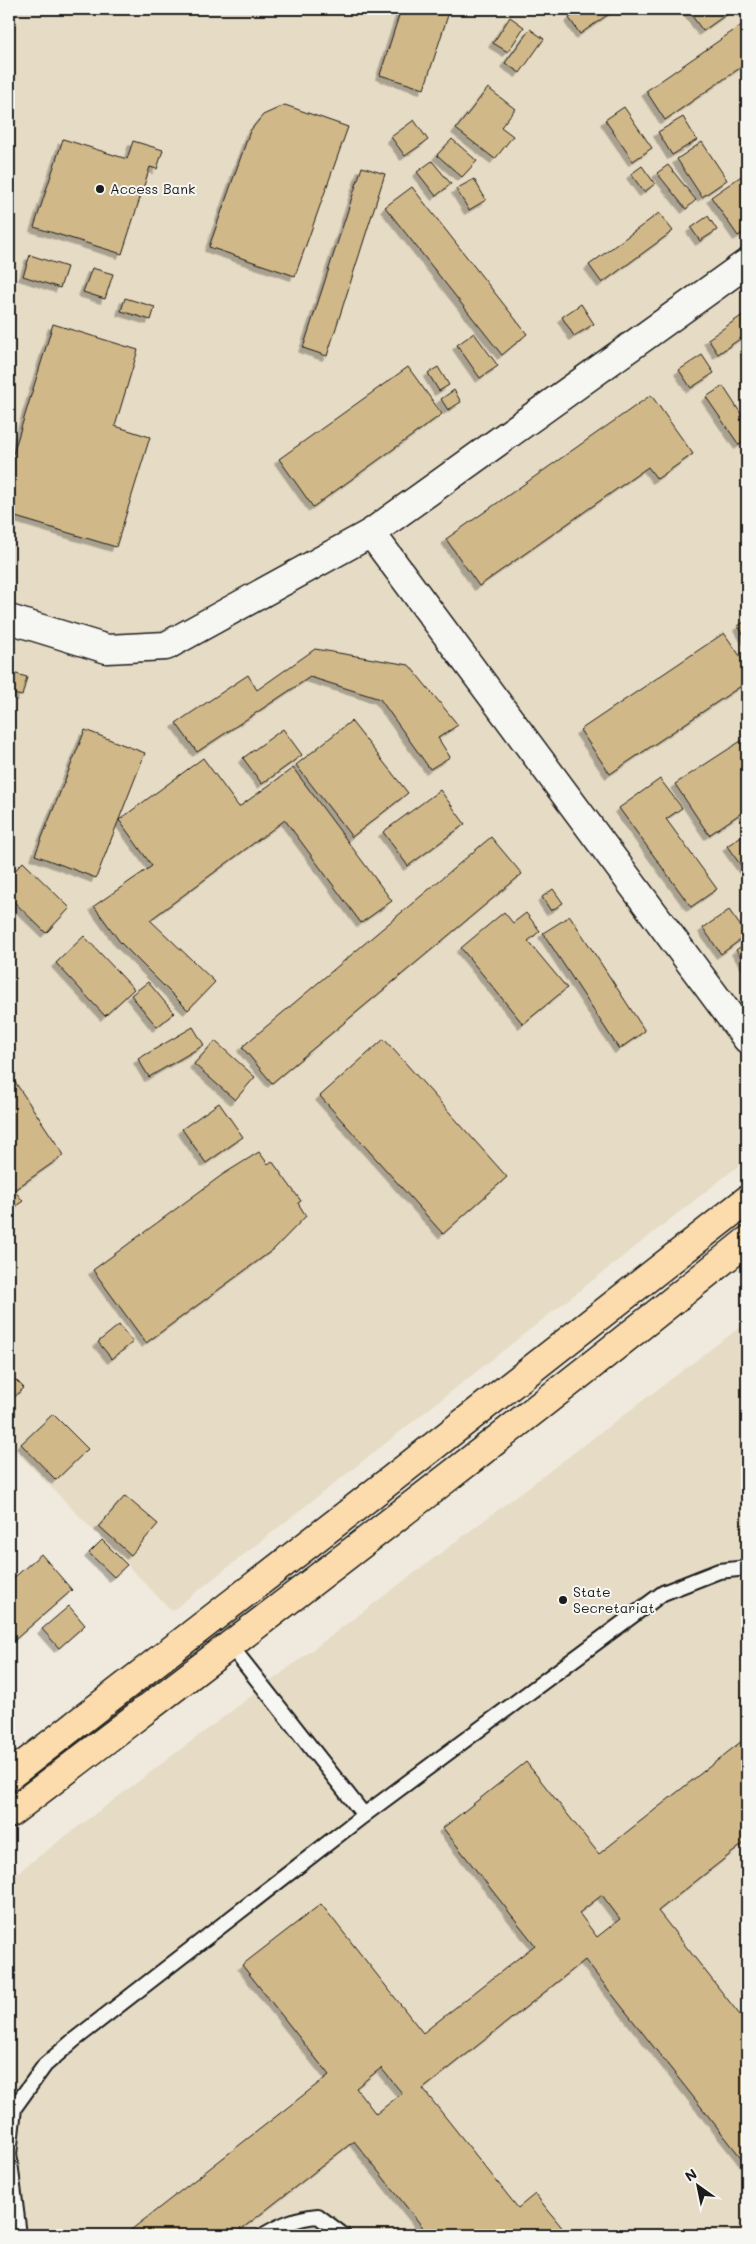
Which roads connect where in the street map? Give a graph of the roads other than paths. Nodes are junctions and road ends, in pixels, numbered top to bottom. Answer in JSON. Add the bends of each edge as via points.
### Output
{"nodes":[{"id":1,"x":747,"y":263,"type":"edge"},
{"id":2,"x":371,"y":533,"type":"junction"},
{"id":3,"x":9,"y":619,"type":"edge"},
{"id":4,"x":747,"y":1039,"type":"edge"},
{"id":5,"x":747,"y":1200,"type":"edge"},
{"id":6,"x":747,"y":1241,"type":"edge"},
{"id":7,"x":747,"y":1568,"type":"edge"},
{"id":8,"x":230,"y":1645,"type":"junction"},
{"id":9,"x":9,"y":1776,"type":"edge"},
{"id":10,"x":9,"y":1814,"type":"edge"},
{"id":11,"x":364,"y":1815,"type":"junction"},
{"id":12,"x":19,"y":2235,"type":"edge"},
{"id":13,"x":264,"y":2235,"type":"edge"},
{"id":14,"x":343,"y":2235,"type":"edge"}],
"edges":[{"from":1,"to":2,"type":"street"},
{"from":2,"to":3,"type":"street","via":[[166,646],[107,649]]},
{"from":2,"to":4,"type":"street"},
{"from":5,"to":9,"type":"main road"},
{"from":6,"to":8,"type":"main road"},
{"from":7,"to":11,"type":"lane","via":[[719,1571],[663,1593]]},
{"from":8,"to":10,"type":"main road"},
{"from":8,"to":11,"type":"lane"},
{"from":11,"to":12,"type":"lane","via":[[45,2065],[14,2108],[9,2154]]},
{"from":13,"to":14,"type":"lane","via":[[299,2218],[318,2216]]}]}
